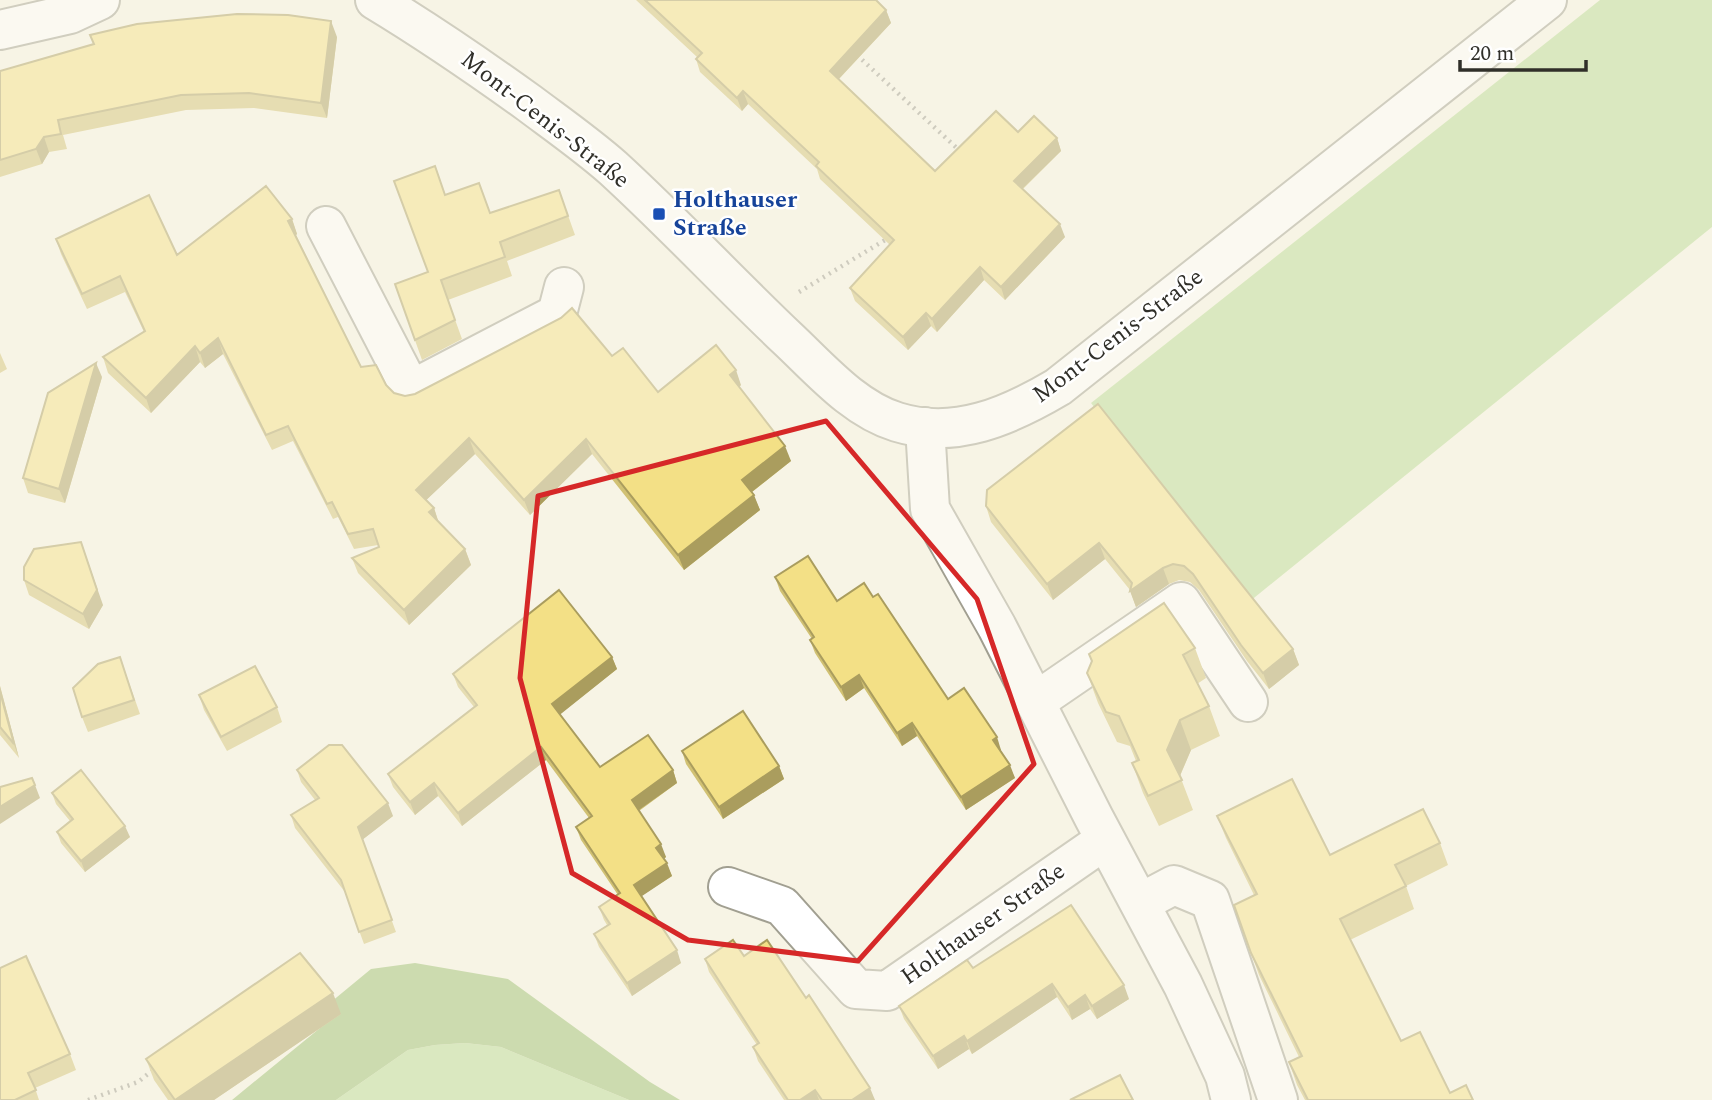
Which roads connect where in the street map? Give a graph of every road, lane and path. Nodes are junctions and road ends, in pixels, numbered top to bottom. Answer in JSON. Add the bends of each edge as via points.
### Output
{"nodes":[{"id":1,"x":100,"y":0,"type":"edge"},
{"id":2,"x":374,"y":0,"type":"edge"},
{"id":3,"x":1547,"y":0,"type":"edge"},
{"id":4,"x":0,"y":30,"type":"edge"},
{"id":5,"x":848,"y":46,"type":"edge"},
{"id":6,"x":966,"y":157,"type":"edge"},
{"id":7,"x":326,"y":226,"type":"dead end"},
{"id":8,"x":899,"y":228,"type":"edge"},
{"id":9,"x":564,"y":287,"type":"dead end"},
{"id":10,"x":762,"y":314,"type":"junction"},
{"id":11,"x":925,"y":427,"type":"junction"},
{"id":12,"x":1035,"y":702,"type":"junction"},
{"id":13,"x":1248,"y":702,"type":"dead end"},
{"id":14,"x":1105,"y":840,"type":"junction"},
{"id":15,"x":728,"y":887,"type":"dead end"},
{"id":16,"x":1140,"y":903,"type":"junction"},
{"id":17,"x":158,"y":1067,"type":"edge"},
{"id":18,"x":88,"y":1100,"type":"edge"},
{"id":19,"x":1231,"y":1100,"type":"edge"},
{"id":20,"x":1278,"y":1100,"type":"edge"}],
"edges":[{"from":1,"to":4,"type":"main road","via":[[70,13]]},
{"from":2,"to":10,"type":"main road","name":"Mont-Cenis-Straße","via":[[485,71],[612,167]]},
{"from":3,"to":11,"type":"main road","name":"Mont-Cenis-Straße","via":[[1058,387],[984,422]]},
{"from":5,"to":6,"type":"path"},
{"from":7,"to":9,"type":"main road","via":[[411,390],[557,314]]},
{"from":8,"to":10,"type":"path"},
{"from":10,"to":11,"type":"main road","name":"Mont-Cenis-Straße","via":[[847,393],[897,422]]},
{"from":11,"to":12,"type":"main road","via":[[930,509]]},
{"from":12,"to":13,"type":"main road","via":[[1181,603]]},
{"from":12,"to":14,"type":"main road"},
{"from":14,"to":15,"type":"main road","name":"Holthauser Straße","via":[[887,991],[856,989],[782,906]]},
{"from":14,"to":16,"type":"main road"},
{"from":16,"to":19,"type":"main road","via":[[1183,985],[1225,1076]]},
{"from":16,"to":20,"type":"main road","via":[[1174,885],[1210,900]]},
{"from":17,"to":18,"type":"path","via":[[138,1082]]}]}
